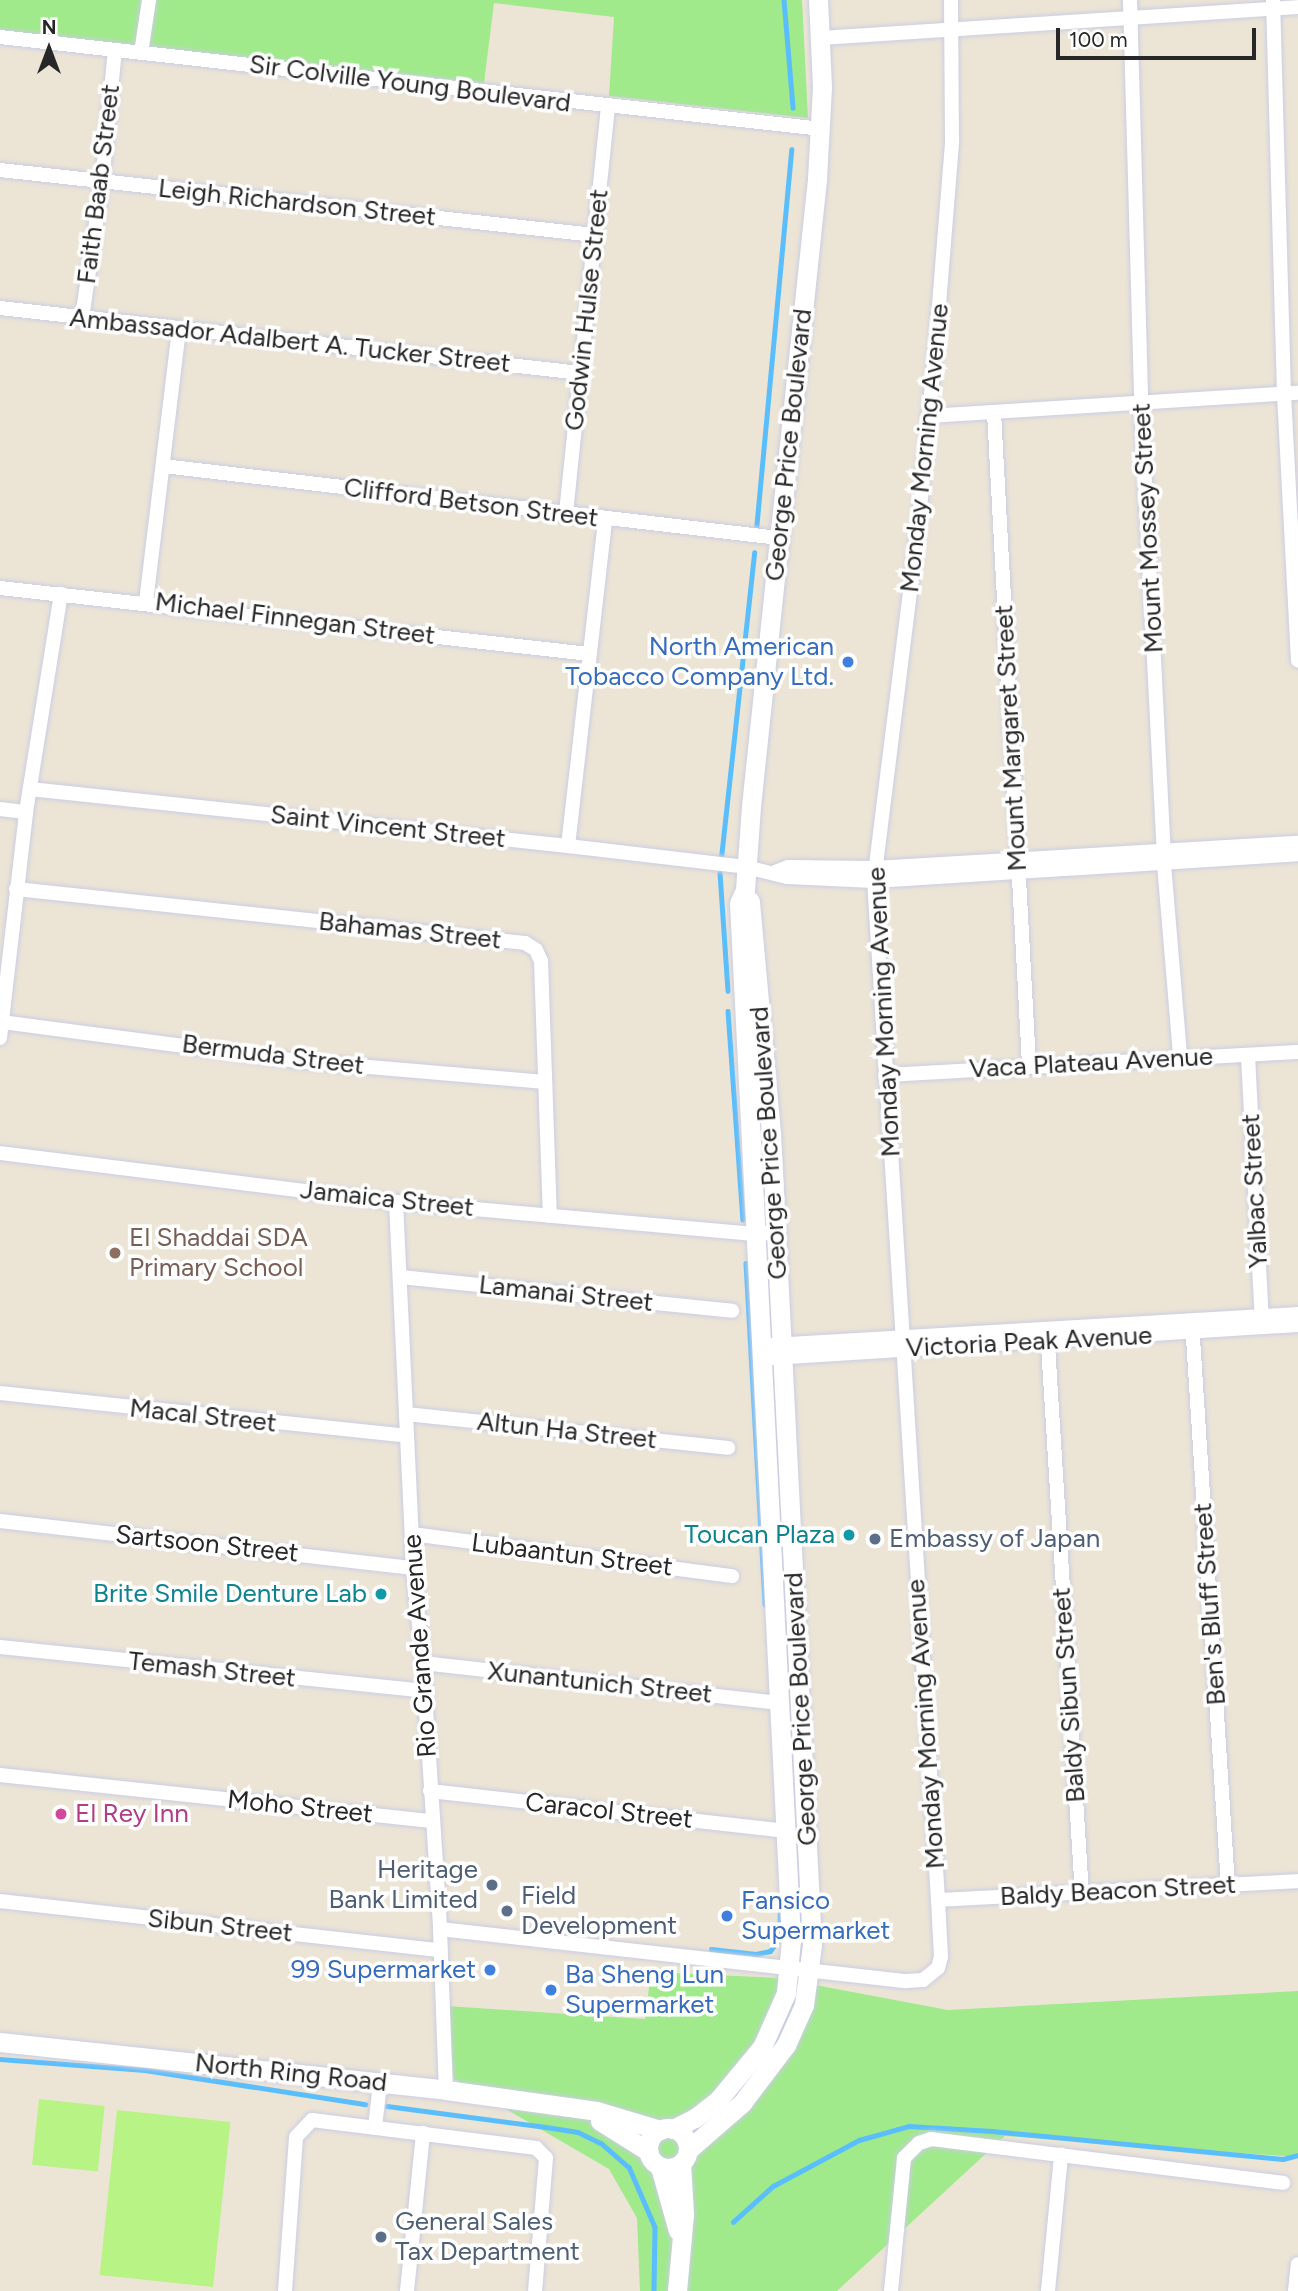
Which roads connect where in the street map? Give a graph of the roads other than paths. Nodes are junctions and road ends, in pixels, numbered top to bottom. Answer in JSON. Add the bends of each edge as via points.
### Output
{"nodes":[{"id":1,"x":149,"y":0,"type":"edge"},
{"id":2,"x":818,"y":0,"type":"edge"},
{"id":3,"x":951,"y":0,"type":"edge"},
{"id":4,"x":1130,"y":0,"type":"edge"},
{"id":5,"x":1274,"y":4,"type":"edge"},
{"id":6,"x":1298,"y":6,"type":"edge"},
{"id":7,"x":1131,"y":17,"type":"junction"},
{"id":8,"x":953,"y":29,"type":"junction"},
{"id":9,"x":0,"y":37,"type":"edge"},
{"id":10,"x":820,"y":38,"type":"junction"},
{"id":11,"x":115,"y":50,"type":"junction"},
{"id":12,"x":141,"y":53,"type":"junction"},
{"id":13,"x":608,"y":107,"type":"junction"},
{"id":14,"x":821,"y":130,"type":"junction"},
{"id":15,"x":0,"y":170,"type":"edge"},
{"id":16,"x":102,"y":181,"type":"junction"},
{"id":17,"x":594,"y":235,"type":"junction"},
{"id":18,"x":0,"y":308,"type":"edge"},
{"id":19,"x":82,"y":318,"type":"junction"},
{"id":20,"x":179,"y":329,"type":"junction"},
{"id":21,"x":580,"y":373,"type":"junction"},
{"id":22,"x":1291,"y":394,"type":"edge"},
{"id":23,"x":1141,"y":403,"type":"junction"},
{"id":24,"x":994,"y":412,"type":"junction"},
{"id":25,"x":928,"y":416,"type":"junction"},
{"id":26,"x":163,"y":466,"type":"junction"},
{"id":27,"x":566,"y":513,"type":"junction"},
{"id":28,"x":605,"y":519,"type":"junction"},
{"id":29,"x":779,"y":538,"type":"junction"},
{"id":30,"x":0,"y":588,"type":"edge"},
{"id":31,"x":61,"y":594,"type":"junction"},
{"id":32,"x":146,"y":602,"type":"junction"},
{"id":33,"x":589,"y":654,"type":"junction"},
{"id":34,"x":1298,"y":661,"type":"edge"},
{"id":35,"x":30,"y":789,"type":"junction"},
{"id":36,"x":0,"y":808,"type":"edge"},
{"id":37,"x":26,"y":812,"type":"junction"},
{"id":38,"x":1298,"y":843,"type":"edge"},
{"id":39,"x":568,"y":846,"type":"junction"},
{"id":40,"x":1298,"y":854,"type":"edge"},
{"id":41,"x":1164,"y":858,"type":"junction"},
{"id":42,"x":1018,"y":865,"type":"junction"},
{"id":43,"x":746,"y":867,"type":"junction"},
{"id":44,"x":874,"y":875,"type":"junction"},
{"id":45,"x":16,"y":889,"type":"junction"},
{"id":46,"x":745,"y":890,"type":"junction"},
{"id":47,"x":5,"y":942,"type":"edge"},
{"id":48,"x":2,"y":1022,"type":"edge"},
{"id":49,"x":0,"y":1038,"type":"edge"},
{"id":50,"x":1298,"y":1052,"type":"edge"},
{"id":51,"x":1180,"y":1056,"type":"junction"},
{"id":52,"x":1248,"y":1056,"type":"junction"},
{"id":53,"x":1029,"y":1064,"type":"junction"},
{"id":54,"x":885,"y":1074,"type":"junction"},
{"id":55,"x":544,"y":1082,"type":"junction"},
{"id":56,"x":0,"y":1153,"type":"edge"},
{"id":57,"x":396,"y":1202,"type":"junction"},
{"id":58,"x":550,"y":1216,"type":"junction"},
{"id":59,"x":776,"y":1232,"type":"junction"},
{"id":60,"x":755,"y":1234,"type":"junction"},
{"id":61,"x":400,"y":1277,"type":"junction"},
{"id":62,"x":732,"y":1311,"type":"dead end"},
{"id":63,"x":1298,"y":1314,"type":"edge"},
{"id":64,"x":1262,"y":1321,"type":"junction"},
{"id":65,"x":1298,"y":1325,"type":"edge"},
{"id":66,"x":1191,"y":1327,"type":"junction"},
{"id":67,"x":1047,"y":1335,"type":"junction"},
{"id":68,"x":901,"y":1344,"type":"junction"},
{"id":69,"x":782,"y":1351,"type":"junction"},
{"id":70,"x":760,"y":1352,"type":"junction"},
{"id":71,"x":0,"y":1393,"type":"edge"},
{"id":72,"x":406,"y":1413,"type":"junction"},
{"id":73,"x":406,"y":1437,"type":"junction"},
{"id":74,"x":727,"y":1448,"type":"dead end"},
{"id":75,"x":0,"y":1521,"type":"edge"},
{"id":76,"x":412,"y":1534,"type":"junction"},
{"id":77,"x":413,"y":1567,"type":"junction"},
{"id":78,"x":732,"y":1576,"type":"dead end"},
{"id":79,"x":797,"y":1606,"type":"junction"},
{"id":80,"x":775,"y":1607,"type":"junction"},
{"id":81,"x":0,"y":1647,"type":"edge"},
{"id":82,"x":423,"y":1663,"type":"junction"},
{"id":83,"x":423,"y":1691,"type":"junction"},
{"id":84,"x":777,"y":1703,"type":"dead end"},
{"id":85,"x":0,"y":1775,"type":"edge"},
{"id":86,"x":430,"y":1791,"type":"junction"},
{"id":87,"x":432,"y":1821,"type":"junction"},
{"id":88,"x":787,"y":1831,"type":"junction"},
{"id":89,"x":1298,"y":1881,"type":"edge"},
{"id":90,"x":1228,"y":1886,"type":"junction"},
{"id":91,"x":1082,"y":1894,"type":"junction"},
{"id":92,"x":938,"y":1900,"type":"junction"},
{"id":93,"x":0,"y":1901,"type":"edge"},
{"id":94,"x":440,"y":1929,"type":"junction"},
{"id":95,"x":440,"y":1950,"type":"junction"},
{"id":96,"x":789,"y":1967,"type":"junction"},
{"id":97,"x":811,"y":1970,"type":"junction"},
{"id":98,"x":0,"y":2042,"type":"edge"},
{"id":99,"x":760,"y":2067,"type":"junction"},
{"id":100,"x":380,"y":2084,"type":"junction"},
{"id":101,"x":446,"y":2090,"type":"junction"},
{"id":102,"x":580,"y":2110,"type":"junction"},
{"id":103,"x":375,"y":2127,"type":"junction"},
{"id":104,"x":667,"y":2130,"type":"junction"},
{"id":105,"x":424,"y":2133,"type":"junction"},
{"id":106,"x":1061,"y":2155,"type":"junction"},
{"id":107,"x":685,"y":2156,"type":"junction"},
{"id":108,"x":654,"y":2159,"type":"junction"},
{"id":109,"x":1283,"y":2183,"type":"dead end"},
{"id":110,"x":681,"y":2242,"type":"junction"},
{"id":111,"x":1298,"y":2264,"type":"edge"},
{"id":112,"x":285,"y":2291,"type":"edge"},
{"id":113,"x":407,"y":2291,"type":"edge"},
{"id":114,"x":535,"y":2291,"type":"edge"},
{"id":115,"x":677,"y":2291,"type":"edge"},
{"id":116,"x":891,"y":2291,"type":"edge"},
{"id":117,"x":1048,"y":2291,"type":"edge"},
{"id":118,"x":1295,"y":2291,"type":"edge"}],
"edges":[{"from":1,"to":12,"type":"street"},
{"from":2,"to":10,"type":"main road","name":"George Price Boulevard"},
{"from":3,"to":8,"type":"street","name":"Monday Morning Avenue"},
{"from":4,"to":7,"type":"street","name":"Mount Mossey Street"},
{"from":5,"to":6,"type":"street"},
{"from":5,"to":7,"type":"street"},
{"from":5,"to":22,"type":"street"},
{"from":7,"to":8,"type":"street"},
{"from":7,"to":23,"type":"street","name":"Mount Mossey Street"},
{"from":8,"to":10,"type":"street"},
{"from":8,"to":25,"type":"street","name":"Monday Morning Avenue","via":[[952,141]]},
{"from":9,"to":11,"type":"street","name":"Sir Colville Young Boulevard"},
{"from":10,"to":14,"type":"main road","name":"George Price Boulevard"},
{"from":11,"to":12,"type":"street","name":"Sir Colville Young Boulevard"},
{"from":11,"to":16,"type":"street","name":"Faith Baab Street"},
{"from":12,"to":13,"type":"street","name":"Sir Colville Young Boulevard"},
{"from":13,"to":14,"type":"street","name":"Sir Colville Young Boulevard"},
{"from":13,"to":17,"type":"street","name":"Godwin Hulse Street"},
{"from":14,"to":29,"type":"main road","name":"George Price Boulevard"},
{"from":15,"to":16,"type":"street","name":"Leigh Richardson Street"},
{"from":16,"to":17,"type":"street","name":"Leigh Richardson Street"},
{"from":16,"to":19,"type":"street","name":"Faith Baab Street"},
{"from":17,"to":21,"type":"street","name":"Godwin Hulse Street"},
{"from":18,"to":19,"type":"street","name":"Ambassador Adalbert A. Tucker Street"},
{"from":19,"to":20,"type":"street","name":"Ambassador Adalbert A. Tucker Street"},
{"from":20,"to":21,"type":"street","name":"Ambassador Adalbert A. Tucker Street"},
{"from":20,"to":26,"type":"street"},
{"from":21,"to":27,"type":"street","name":"Godwin Hulse Street"},
{"from":22,"to":23,"type":"street"},
{"from":22,"to":34,"type":"street"},
{"from":23,"to":24,"type":"street"},
{"from":23,"to":41,"type":"street","name":"Mount Mossey Street"},
{"from":24,"to":25,"type":"street"},
{"from":24,"to":42,"type":"street","name":"Mount Margaret Street"},
{"from":25,"to":44,"type":"street","name":"Monday Morning Avenue"},
{"from":26,"to":27,"type":"street","name":"Clifford Betson Street"},
{"from":26,"to":32,"type":"street"},
{"from":27,"to":28,"type":"street","name":"Clifford Betson Street"},
{"from":28,"to":29,"type":"street","name":"Clifford Betson Street"},
{"from":28,"to":33,"type":"street"},
{"from":29,"to":43,"type":"main road","name":"George Price Boulevard"},
{"from":30,"to":31,"type":"street","name":"Michael Finnegan Street"},
{"from":31,"to":32,"type":"street","name":"Michael Finnegan Street"},
{"from":31,"to":35,"type":"street"},
{"from":32,"to":33,"type":"street","name":"Michael Finnegan Street"},
{"from":33,"to":39,"type":"street"},
{"from":35,"to":37,"type":"street"},
{"from":35,"to":39,"type":"street","name":"Saint Vincent Street"},
{"from":36,"to":37,"type":"street"},
{"from":37,"to":45,"type":"street"},
{"from":38,"to":41,"type":"street"},
{"from":39,"to":43,"type":"street","name":"Saint Vincent Street"},
{"from":40,"to":41,"type":"street"},
{"from":41,"to":42,"type":"street","name":"Saint Vincent Street"},
{"from":41,"to":51,"type":"street","name":"Mount Mossey Street"},
{"from":42,"to":44,"type":"street","name":"Saint Vincent Street"},
{"from":42,"to":53,"type":"street","name":"Mount Margaret Street"},
{"from":43,"to":44,"type":"street","name":"Saint Vincent Street","via":[[787,877]]},
{"from":43,"to":46,"type":"main road","name":"George Price Boulevard"},
{"from":44,"to":54,"type":"street","name":"Monday Morning Avenue"},
{"from":45,"to":47,"type":"street"},
{"from":45,"to":55,"type":"street","name":"Bahamas Street","via":[[525,943],[536,950],[541,961]]},
{"from":46,"to":59,"type":"main road","name":"George Price Boulevard","via":[[753,918]]},
{"from":46,"to":60,"type":"main road","name":"George Price Boulevard","via":[[739,903]]},
{"from":47,"to":48,"type":"street"},
{"from":48,"to":49,"type":"street"},
{"from":48,"to":55,"type":"street","name":"Bermuda Street","via":[[300,1061]]},
{"from":50,"to":52,"type":"street","name":"Vaca Plateau Avenue"},
{"from":51,"to":52,"type":"street","name":"Vaca Plateau Avenue"},
{"from":51,"to":53,"type":"street","name":"Vaca Plateau Avenue"},
{"from":52,"to":64,"type":"street","name":"Yalbac Street"},
{"from":53,"to":54,"type":"street","name":"Vaca Plateau Avenue"},
{"from":54,"to":68,"type":"street","name":"Monday Morning Avenue"},
{"from":55,"to":58,"type":"street","name":"Bahamas Street"},
{"from":56,"to":57,"type":"street","name":"Jamaica Street"},
{"from":57,"to":58,"type":"street","name":"Jamaica Street"},
{"from":57,"to":61,"type":"street","name":"Rio Grande Avenue"},
{"from":58,"to":60,"type":"street","name":"Jamaica Street"},
{"from":59,"to":60,"type":"street","name":"Jamaica Street"},
{"from":59,"to":69,"type":"main road","name":"George Price Boulevard"},
{"from":60,"to":70,"type":"main road","name":"George Price Boulevard"},
{"from":61,"to":62,"type":"street","name":"Lamanai Street"},
{"from":61,"to":72,"type":"street","name":"Rio Grande Avenue"},
{"from":63,"to":64,"type":"street"},
{"from":64,"to":65,"type":"street"},
{"from":64,"to":66,"type":"street","name":"Victoria Peak Avenue"},
{"from":66,"to":67,"type":"street","name":"Victoria Peak Avenue"},
{"from":66,"to":90,"type":"street","name":"Ben's Bluff Street"},
{"from":67,"to":68,"type":"street","name":"Victoria Peak Avenue"},
{"from":67,"to":91,"type":"street","name":"Baldy Sibun Street"},
{"from":68,"to":69,"type":"street","name":"Victoria Peak Avenue"},
{"from":68,"to":92,"type":"street","name":"Monday Morning Avenue"},
{"from":69,"to":70,"type":"street","name":"Victoria Peak Avenue"},
{"from":69,"to":79,"type":"main road","name":"George Price Boulevard"},
{"from":70,"to":80,"type":"main road","name":"George Price Boulevard"},
{"from":71,"to":73,"type":"street","name":"Macal Street"},
{"from":72,"to":73,"type":"street","name":"Rio Grande Avenue"},
{"from":72,"to":74,"type":"street","name":"Altun Ha Street"},
{"from":73,"to":76,"type":"street","name":"Rio Grande Avenue"},
{"from":75,"to":77,"type":"street","name":"Sartsoon Street"},
{"from":76,"to":77,"type":"street","name":"Rio Grande Avenue"},
{"from":76,"to":78,"type":"street","name":"Lubaantun Street"},
{"from":77,"to":82,"type":"street","name":"Rio Grande Avenue"},
{"from":79,"to":80,"type":"main road"},
{"from":79,"to":97,"type":"main road","name":"George Price Boulevard"},
{"from":80,"to":88,"type":"main road","name":"George Price Boulevard"},
{"from":81,"to":83,"type":"street","name":"Temash Street"},
{"from":82,"to":83,"type":"street","name":"Rio Grande Avenue"},
{"from":82,"to":84,"type":"street","name":"Xunantunich Street"},
{"from":83,"to":86,"type":"street","name":"Rio Grande Avenue"},
{"from":85,"to":87,"type":"street","name":"Moho Street"},
{"from":86,"to":87,"type":"street","name":"Rio Grande Avenue"},
{"from":86,"to":88,"type":"street","name":"Caracol Street"},
{"from":87,"to":94,"type":"street","name":"Rio Grande Avenue"},
{"from":88,"to":96,"type":"main road","name":"George Price Boulevard","via":[[792,1921]]},
{"from":89,"to":90,"type":"street","name":"Baldy Beacon Street"},
{"from":90,"to":91,"type":"street","name":"Baldy Beacon Street"},
{"from":91,"to":92,"type":"street","name":"Baldy Beacon Street"},
{"from":92,"to":97,"type":"street","name":"Monday Morning Avenue","via":[[941,1956],[938,1968],[922,1980]]},
{"from":93,"to":95,"type":"street","name":"Sibun Street"},
{"from":94,"to":95,"type":"street","name":"Rio Grande Avenue"},
{"from":94,"to":96,"type":"street"},
{"from":95,"to":101,"type":"street","name":"Rio Grande Avenue"},
{"from":96,"to":97,"type":"street"},
{"from":96,"to":99,"type":"main road","name":"George Price Boulevard","via":[[780,2011]]},
{"from":97,"to":99,"type":"main road","name":"George Price Boulevard","via":[[797,2024]]},
{"from":98,"to":100,"type":"main road","name":"North Ring Road"},
{"from":99,"to":104,"type":"main road","name":"George Price Boulevard","via":[[703,2113]]},
{"from":99,"to":107,"type":"main road","name":"George Price Boulevard","via":[[727,2118]]},
{"from":100,"to":101,"type":"main road","name":"North Ring Road"},
{"from":100,"to":103,"type":"street"},
{"from":101,"to":102,"type":"main road","name":"North Ring Road"},
{"from":102,"to":104,"type":"main road","name":"North Ring Road"},
{"from":102,"to":108,"type":"main road","name":"North Ring Road","via":[[621,2131]]},
{"from":103,"to":105,"type":"street"},
{"from":103,"to":112,"type":"street","via":[[312,2120],[296,2137]]},
{"from":104,"to":107,"type":"main road","via":[[684,2137]]},
{"from":104,"to":108,"type":"main road","via":[[650,2138]]},
{"from":105,"to":113,"type":"street"},
{"from":105,"to":114,"type":"street","via":[[536,2148],[546,2158]]},
{"from":106,"to":109,"type":"street"},
{"from":106,"to":116,"type":"street","via":[[940,2139],[919,2143],[904,2158]]},
{"from":106,"to":117,"type":"street"},
{"from":107,"to":108,"type":"main road","via":[[671,2168]]},
{"from":107,"to":110,"type":"main road"},
{"from":108,"to":110,"type":"main road"},
{"from":110,"to":115,"type":"main road"},
{"from":111,"to":118,"type":"street"}]}
